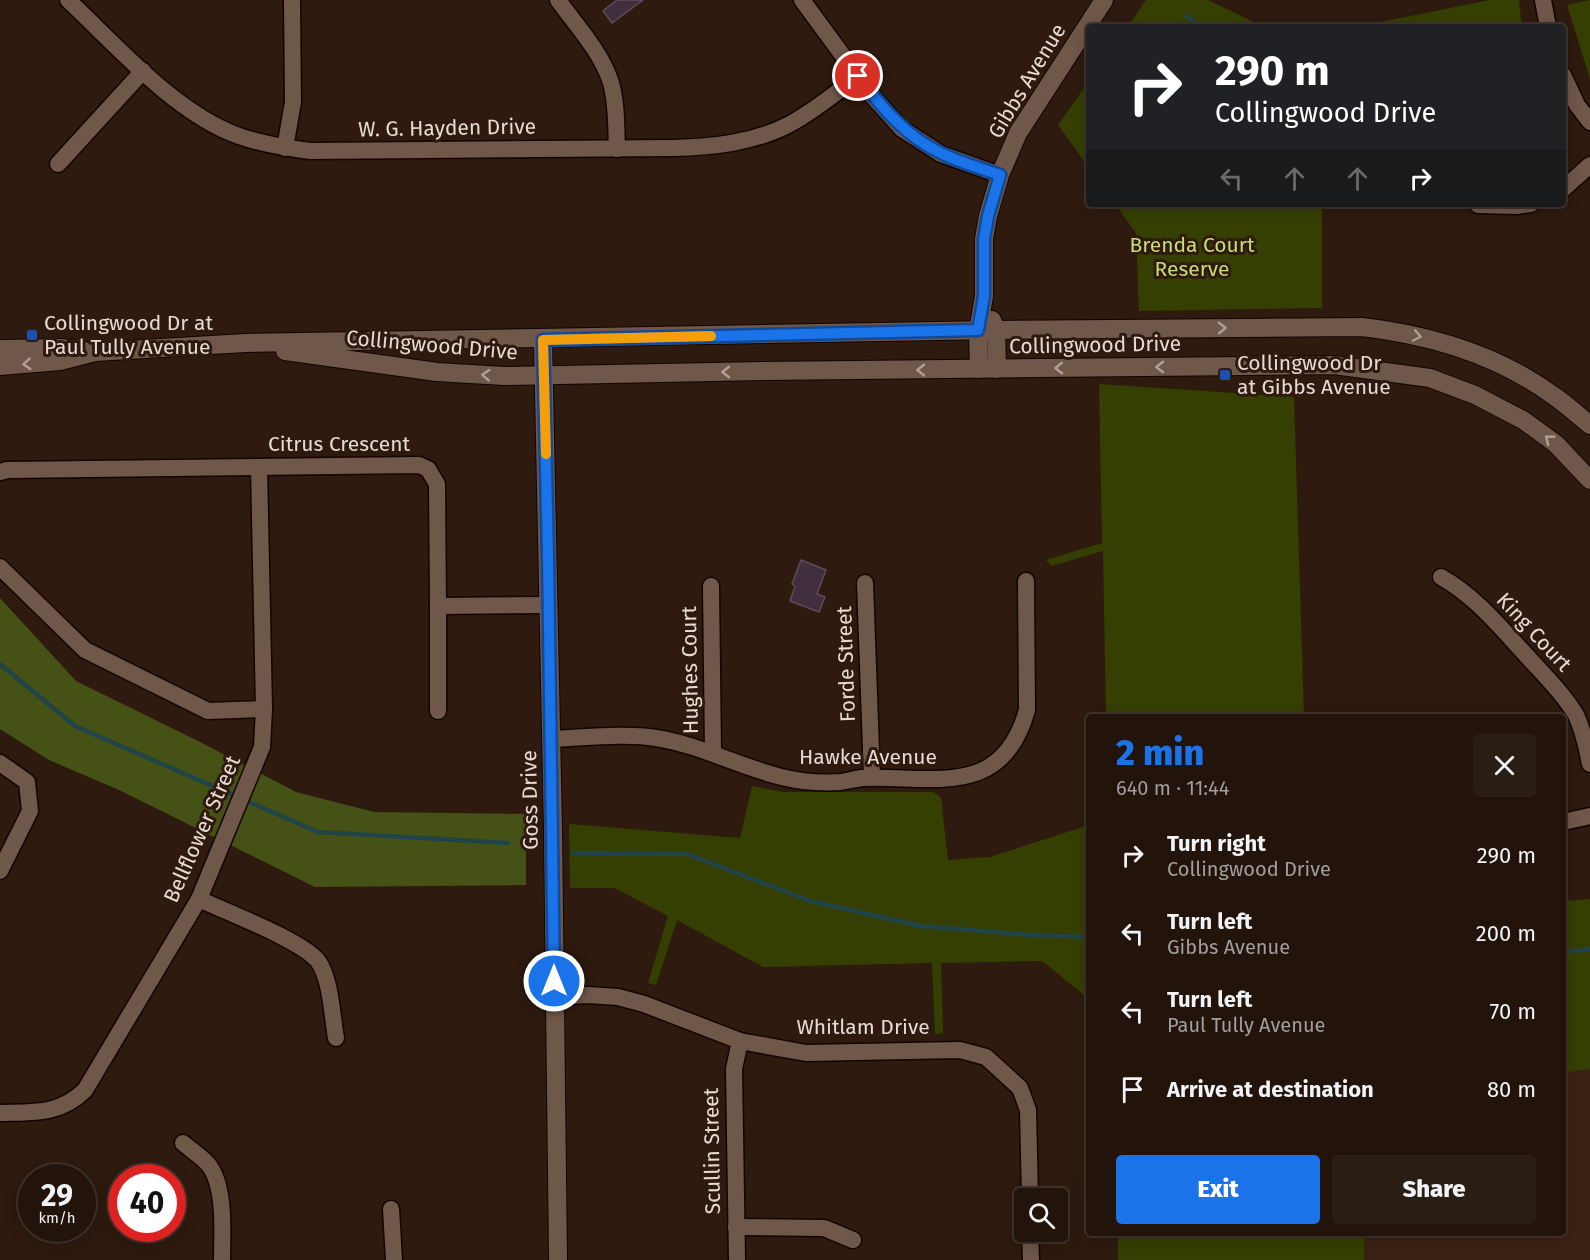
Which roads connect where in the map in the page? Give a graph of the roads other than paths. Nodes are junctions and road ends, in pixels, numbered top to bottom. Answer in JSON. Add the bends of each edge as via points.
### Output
{"nodes":[{"id":1,"x":68,"y":0,"type":"edge"},
{"id":2,"x":292,"y":0,"type":"edge"},
{"id":3,"x":558,"y":0,"type":"edge"},
{"id":4,"x":802,"y":0,"type":"edge"},
{"id":5,"x":1104,"y":0,"type":"edge"},
{"id":6,"x":1543,"y":0,"type":"edge"},
{"id":7,"x":1088,"y":24,"type":"edge"},
{"id":8,"x":1547,"y":24,"type":"edge"},
{"id":9,"x":1086,"y":28,"type":"edge"},
{"id":10,"x":143,"y":71,"type":"junction"},
{"id":11,"x":858,"y":76,"type":"junction"},
{"id":12,"x":1566,"y":81,"type":"edge"},
{"id":13,"x":1590,"y":122,"type":"edge"},
{"id":14,"x":285,"y":148,"type":"junction"},
{"id":15,"x":617,"y":148,"type":"junction"},
{"id":16,"x":58,"y":164,"type":"dead end"},
{"id":17,"x":1590,"y":165,"type":"edge"},
{"id":18,"x":1000,"y":175,"type":"junction"},
{"id":19,"x":1566,"y":186,"type":"edge"},
{"id":20,"x":987,"y":330,"type":"junction"},
{"id":21,"x":543,"y":340,"type":"junction"},
{"id":22,"x":244,"y":344,"type":"junction"},
{"id":23,"x":0,"y":349,"type":"edge"},
{"id":24,"x":95,"y":352,"type":"junction"},
{"id":25,"x":0,"y":366,"type":"edge"},
{"id":26,"x":988,"y":369,"type":"junction"},
{"id":27,"x":544,"y":376,"type":"junction"},
{"id":28,"x":1590,"y":425,"type":"edge"},
{"id":29,"x":259,"y":467,"type":"junction"},
{"id":30,"x":0,"y":472,"type":"edge"},
{"id":31,"x":1590,"y":480,"type":"edge"},
{"id":32,"x":0,"y":567,"type":"edge"},
{"id":33,"x":1441,"y":577,"type":"dead end"},
{"id":34,"x":1026,"y":581,"type":"dead end"},
{"id":35,"x":865,"y":583,"type":"dead end"},
{"id":36,"x":711,"y":586,"type":"dead end"},
{"id":37,"x":549,"y":605,"type":"junction"},
{"id":38,"x":438,"y":606,"type":"junction"},
{"id":39,"x":264,"y":709,"type":"junction"},
{"id":40,"x":438,"y":711,"type":"dead end"},
{"id":41,"x":551,"y":739,"type":"junction"},
{"id":42,"x":713,"y":753,"type":"junction"},
{"id":43,"x":0,"y":763,"type":"edge"},
{"id":44,"x":1590,"y":764,"type":"edge"},
{"id":45,"x":872,"y":778,"type":"junction"},
{"id":46,"x":1590,"y":816,"type":"edge"},
{"id":47,"x":1566,"y":821,"type":"edge"},
{"id":48,"x":0,"y":871,"type":"edge"},
{"id":49,"x":199,"y":899,"type":"junction"},
{"id":50,"x":554,"y":997,"type":"junction"},
{"id":51,"x":336,"y":1038,"type":"dead end"},
{"id":52,"x":740,"y":1041,"type":"junction"},
{"id":53,"x":0,"y":1113,"type":"edge"},
{"id":54,"x":183,"y":1143,"type":"dead end"},
{"id":55,"x":1030,"y":1188,"type":"edge"},
{"id":56,"x":391,"y":1209,"type":"dead end"},
{"id":57,"x":736,"y":1227,"type":"junction"},
{"id":58,"x":853,"y":1240,"type":"dead end"},
{"id":59,"x":1030,"y":1242,"type":"edge"},
{"id":60,"x":222,"y":1260,"type":"edge"},
{"id":61,"x":394,"y":1260,"type":"edge"},
{"id":62,"x":558,"y":1260,"type":"edge"},
{"id":63,"x":737,"y":1260,"type":"edge"},
{"id":64,"x":1031,"y":1260,"type":"edge"}],
"edges":[{"from":1,"to":10,"type":"street","name":"W. G. Hayden Drive"},
{"from":2,"to":14,"type":"street","via":[[293,102]]},
{"from":3,"to":15,"type":"street","via":[[611,82]]},
{"from":4,"to":11,"type":"street"},
{"from":5,"to":7,"type":"main road","name":"Gibbs Avenue"},
{"from":6,"to":8,"type":"street"},
{"from":9,"to":18,"type":"main road","name":"Gibbs Avenue","via":[[1018,133]]},
{"from":10,"to":14,"type":"street","name":"W. G. Hayden Drive","via":[[198,116],[237,136]]},
{"from":10,"to":16,"type":"street"},
{"from":11,"to":15,"type":"street","name":"W. G. Hayden Drive","via":[[807,113],[772,132],[697,148]]},
{"from":11,"to":18,"type":"street","via":[[902,129],[941,154]]},
{"from":12,"to":13,"type":"street"},
{"from":14,"to":15,"type":"street","name":"W. G. Hayden Drive","via":[[341,152]]},
{"from":17,"to":19,"type":"street"},
{"from":18,"to":20,"type":"main road","name":"Gibbs Avenue","via":[[984,239]]},
{"from":20,"to":21,"type":"main road","name":"Collingwood Drive"},
{"from":20,"to":26,"type":"main road","name":"Gibbs Avenue"},
{"from":20,"to":28,"type":"main road","name":"Collingwood Drive","one_way":true,"via":[[1322,326],[1394,331],[1466,349],[1508,368],[1554,396]]},
{"from":21,"to":22,"type":"main road","name":"Collingwood Drive"},
{"from":21,"to":27,"type":"main road","name":"Goss Drive"},
{"from":22,"to":24,"type":"main road","name":"Collingwood Drive"},
{"from":27,"to":22,"type":"main road","name":"Collingwood Drive","one_way":true,"via":[[445,372]]},
{"from":23,"to":24,"type":"main road","name":"Collingwood Drive"},
{"from":24,"to":25,"type":"main road","name":"Collingwood Drive","one_way":true,"via":[[60,361]]},
{"from":26,"to":27,"type":"main road","name":"Collingwood Drive","one_way":true},
{"from":31,"to":26,"type":"main road","name":"Collingwood Drive","one_way":true,"via":[[1556,444],[1523,420],[1475,395],[1430,378],[1334,365]]},
{"from":27,"to":37,"type":"main road","name":"Goss Drive"},
{"from":29,"to":30,"type":"street","name":"Citrus Crescent"},
{"from":29,"to":38,"type":"street","name":"Citrus Crescent","via":[[418,465],[428,469],[437,484]]},
{"from":29,"to":39,"type":"street","name":"Bellflower Street"},
{"from":32,"to":39,"type":"street","via":[[85,650],[208,711]]},
{"from":33,"to":44,"type":"street","name":"King Court","via":[[1480,606],[1558,690],[1576,716]]},
{"from":34,"to":45,"type":"street","name":"Hawke Avenue","via":[[1027,710],[1016,741],[1001,759],[972,776],[949,780]]},
{"from":35,"to":45,"type":"street","name":"Forde Street"},
{"from":36,"to":42,"type":"street","name":"Hughes Court"},
{"from":37,"to":38,"type":"street"},
{"from":37,"to":41,"type":"main road","name":"Goss Drive"},
{"from":38,"to":40,"type":"street"},
{"from":39,"to":49,"type":"street","name":"Bellflower Street","via":[[262,747]]},
{"from":41,"to":42,"type":"street","name":"Hawke Avenue","via":[[656,738]]},
{"from":41,"to":50,"type":"main road","name":"Goss Drive"},
{"from":42,"to":45,"type":"street","name":"Hawke Avenue","via":[[757,771],[808,782]]},
{"from":43,"to":48,"type":"street","via":[[27,782],[30,811]]},
{"from":46,"to":47,"type":"street"},
{"from":49,"to":51,"type":"street","via":[[300,946],[318,962],[328,986]]},
{"from":49,"to":53,"type":"street","name":"Bellflower Street","via":[[85,1090],[72,1102],[55,1109]]},
{"from":50,"to":52,"type":"street","name":"Whitlam Drive","via":[[618,997]]},
{"from":50,"to":62,"type":"main road","name":"Goss Drive"},
{"from":52,"to":55,"type":"street","name":"Whitlam Drive","via":[[806,1053],[960,1050],[986,1057],[1020,1088],[1028,1110]]},
{"from":52,"to":57,"type":"street","name":"Scullin Street","via":[[734,1069]]},
{"from":54,"to":60,"type":"street","via":[[208,1164],[214,1175],[221,1205]]},
{"from":56,"to":61,"type":"street"},
{"from":57,"to":58,"type":"street","via":[[824,1228]]},
{"from":57,"to":63,"type":"street","name":"Scullin Street"},
{"from":59,"to":64,"type":"street"}]}
